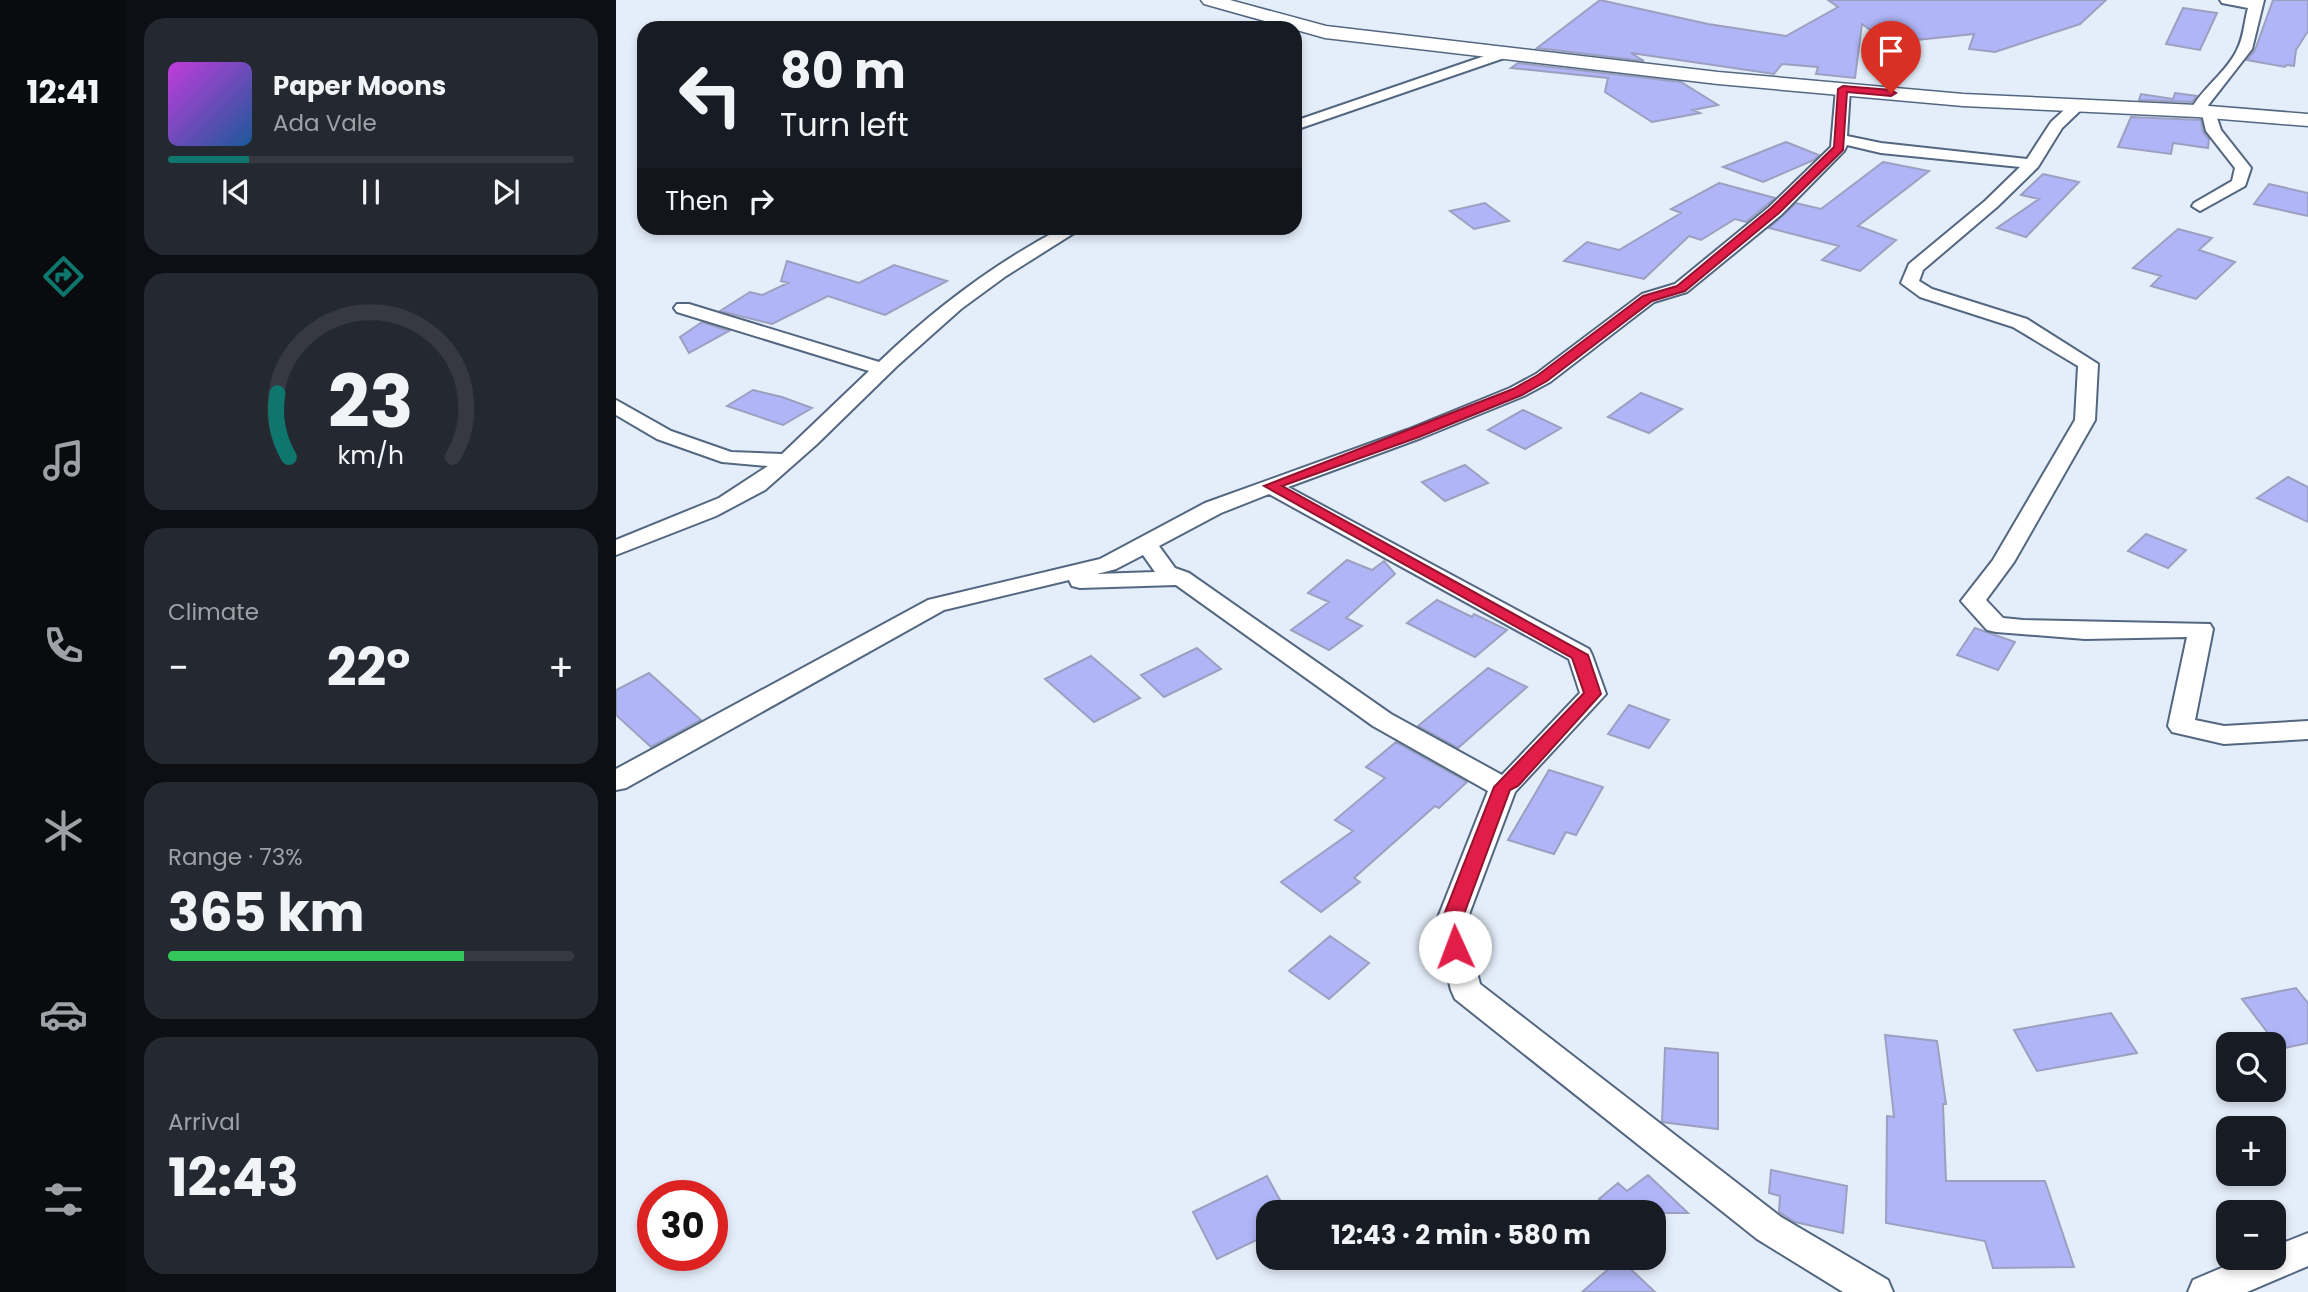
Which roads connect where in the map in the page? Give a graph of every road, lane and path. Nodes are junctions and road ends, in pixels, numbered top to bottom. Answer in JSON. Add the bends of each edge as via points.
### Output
{"nodes":[{"id":1,"x":1210,"y":0,"type":"edge"},
{"id":2,"x":2226,"y":0,"type":"edge"},
{"id":3,"x":2257,"y":2,"type":"edge"},
{"id":4,"x":1285,"y":21,"type":"edge"},
{"id":5,"x":1302,"y":26,"type":"edge"},
{"id":6,"x":1505,"y":52,"type":"junction"},
{"id":7,"x":1843,"y":89,"type":"junction"},
{"id":8,"x":2078,"y":105,"type":"junction"},
{"id":9,"x":2203,"y":111,"type":"junction"},
{"id":10,"x":2308,"y":120,"type":"edge"},
{"id":11,"x":1302,"y":124,"type":"edge"},
{"id":12,"x":1840,"y":139,"type":"junction"},
{"id":13,"x":2032,"y":164,"type":"junction"},
{"id":14,"x":2200,"y":206,"type":"dead end"},
{"id":15,"x":1060,"y":235,"type":"edge"},
{"id":16,"x":683,"y":308,"type":"dead end"},
{"id":17,"x":883,"y":369,"type":"junction"},
{"id":18,"x":616,"y":406,"type":"edge"},
{"id":19,"x":784,"y":460,"type":"junction"},
{"id":20,"x":1271,"y":486,"type":"junction"},
{"id":21,"x":1146,"y":543,"type":"junction"},
{"id":22,"x":616,"y":548,"type":"edge"},
{"id":23,"x":1181,"y":578,"type":"junction"},
{"id":24,"x":1030,"y":582,"type":"junction"},
{"id":25,"x":2308,"y":730,"type":"edge"},
{"id":26,"x":616,"y":781,"type":"edge"},
{"id":27,"x":1503,"y":787,"type":"junction"},
{"id":28,"x":2308,"y":1249,"type":"edge"},
{"id":29,"x":1875,"y":1292,"type":"edge"},
{"id":30,"x":2206,"y":1292,"type":"edge"}],
"edges":[{"from":1,"to":4,"type":"street"},
{"from":2,"to":3,"type":"street"},
{"from":3,"to":9,"type":"street","via":[[2244,51],[2203,98]]},
{"from":5,"to":6,"type":"street"},
{"from":6,"to":7,"type":"street"},
{"from":6,"to":11,"type":"street"},
{"from":7,"to":8,"type":"street"},
{"from":7,"to":12,"type":"street"},
{"from":8,"to":9,"type":"street"},
{"from":8,"to":13,"type":"street","via":[[2056,125]]},
{"from":9,"to":10,"type":"street"},
{"from":9,"to":14,"type":"street","via":[[2243,168],[2239,183]]},
{"from":12,"to":13,"type":"street","via":[[1881,148]]},
{"from":12,"to":20,"type":"street","via":[[1839,148],[1775,211],[1681,288],[1648,298],[1543,378],[1414,434]]},
{"from":13,"to":25,"type":"street","via":[[1915,268],[1910,283],[1926,293],[2020,323],[2088,364],[2085,420],[2003,562],[1973,601],[1996,625],[2085,631],[2201,629],[2181,726],[2224,735]]},
{"from":15,"to":17,"type":"street","via":[[975,287]]},
{"from":16,"to":17,"type":"street"},
{"from":17,"to":19,"type":"street","via":[[812,440]]},
{"from":18,"to":19,"type":"street","via":[[664,435],[729,458]]},
{"from":19,"to":22,"type":"street","via":[[756,485],[720,504]]},
{"from":20,"to":21,"type":"street","via":[[1213,508]]},
{"from":20,"to":27,"type":"street","via":[[1580,655],[1593,694]]},
{"from":21,"to":23,"type":"street","via":[[1167,573]]},
{"from":21,"to":24,"type":"street","via":[[1108,564]]},
{"from":23,"to":24,"type":"street"},
{"from":23,"to":27,"type":"street","via":[[1382,720]]},
{"from":24,"to":26,"type":"street","via":[[936,605]]},
{"from":27,"to":29,"type":"street","via":[[1450,925],[1466,989],[1769,1228]]},
{"from":28,"to":30,"type":"street"}]}
